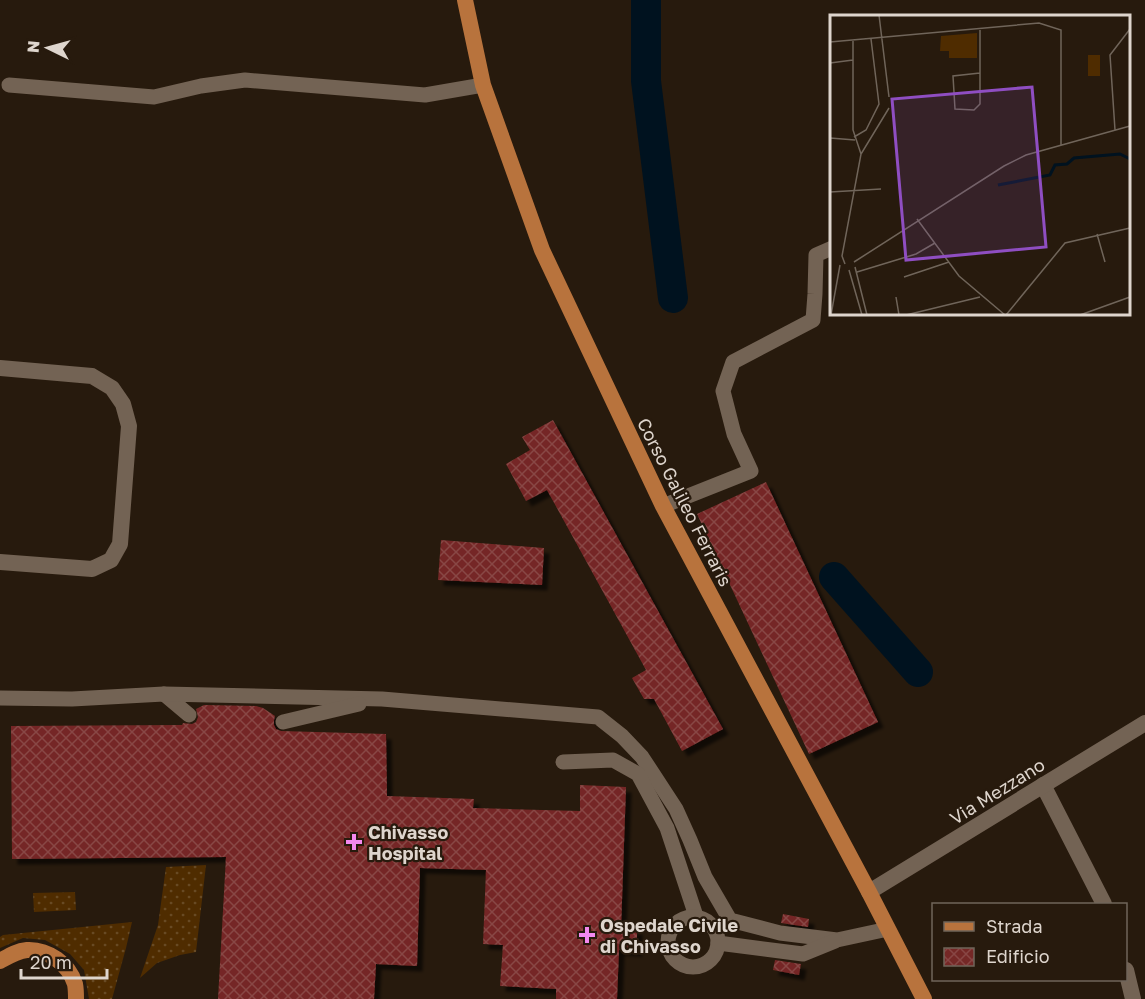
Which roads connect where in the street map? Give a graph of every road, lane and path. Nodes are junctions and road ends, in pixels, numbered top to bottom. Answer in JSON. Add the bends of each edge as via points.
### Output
{"nodes":[{"id":1,"x":465,"y":0,"type":"edge"},
{"id":2,"x":9,"y":85,"type":"dead end"},
{"id":3,"x":483,"y":85,"type":"junction"},
{"id":4,"x":830,"y":248,"type":"edge"},
{"id":5,"x":0,"y":368,"type":"edge"},
{"id":6,"x":663,"y":506,"type":"junction"},
{"id":7,"x":0,"y":562,"type":"edge"},
{"id":8,"x":164,"y":694,"type":"junction"},
{"id":9,"x":0,"y":698,"type":"edge"},
{"id":10,"x":382,"y":699,"type":"junction"},
{"id":11,"x":189,"y":715,"type":"dead end"},
{"id":12,"x":283,"y":722,"type":"dead end"},
{"id":13,"x":1145,"y":723,"type":"edge"},
{"id":14,"x":563,"y":762,"type":"dead end"},
{"id":15,"x":1043,"y":785,"type":"junction"},
{"id":16,"x":869,"y":892,"type":"junction"},
{"id":17,"x":1103,"y":903,"type":"edge"},
{"id":18,"x":696,"y":916,"type":"junction"},
{"id":19,"x":888,"y":929,"type":"junction"},
{"id":20,"x":837,"y":940,"type":"junction"},
{"id":21,"x":718,"y":943,"type":"junction"},
{"id":22,"x":0,"y":961,"type":"edge"},
{"id":23,"x":1127,"y":977,"type":"edge"},
{"id":24,"x":76,"y":999,"type":"edge"},
{"id":25,"x":924,"y":999,"type":"edge"},
{"id":26,"x":1133,"y":999,"type":"edge"}],
"edges":[{"from":1,"to":3,"type":"main road","name":"Corso Galileo Ferraris"},
{"from":2,"to":3,"type":"lane","via":[[154,97],[245,80],[425,94]]},
{"from":3,"to":6,"type":"main road","name":"Corso Galileo Ferraris","via":[[542,250]]},
{"from":4,"to":6,"type":"lane","via":[[816,255],[813,320],[733,362],[723,391],[734,434],[751,471]]},
{"from":5,"to":7,"type":"street","via":[[92,376],[112,388],[123,404],[129,426],[120,544],[111,560],[92,569]]},
{"from":6,"to":16,"type":"main road","name":"Corso Galileo Ferraris"},
{"from":8,"to":9,"type":"lane"},
{"from":8,"to":10,"type":"lane"},
{"from":8,"to":11,"type":"lane"},
{"from":10,"to":12,"type":"lane"},
{"from":10,"to":20,"type":"lane","via":[[598,717],[642,757],[676,809],[705,877],[730,920],[780,933]]},
{"from":13,"to":15,"type":"street","name":"Via Mezzano"},
{"from":14,"to":18,"type":"lane","via":[[613,760],[638,774],[667,828]]},
{"from":15,"to":16,"type":"street","name":"Via Mezzano"},
{"from":15,"to":17,"type":"street"},
{"from":16,"to":19,"type":"main road","name":"Corso Galileo Ferraris"},
{"from":18,"to":21,"type":"lane","via":[[716,930]]},
{"from":18,"to":21,"type":"lane","via":[[673,926],[668,941],[672,957],[686,966],[703,966],[715,955]]},
{"from":19,"to":20,"type":"lane"},
{"from":19,"to":25,"type":"main road","name":"Corso Galileo Ferraris"},
{"from":20,"to":21,"type":"lane","via":[[803,954]]},
{"from":22,"to":24,"type":"main road","via":[[27,950],[57,959],[68,970]]},
{"from":23,"to":26,"type":"street"}]}
